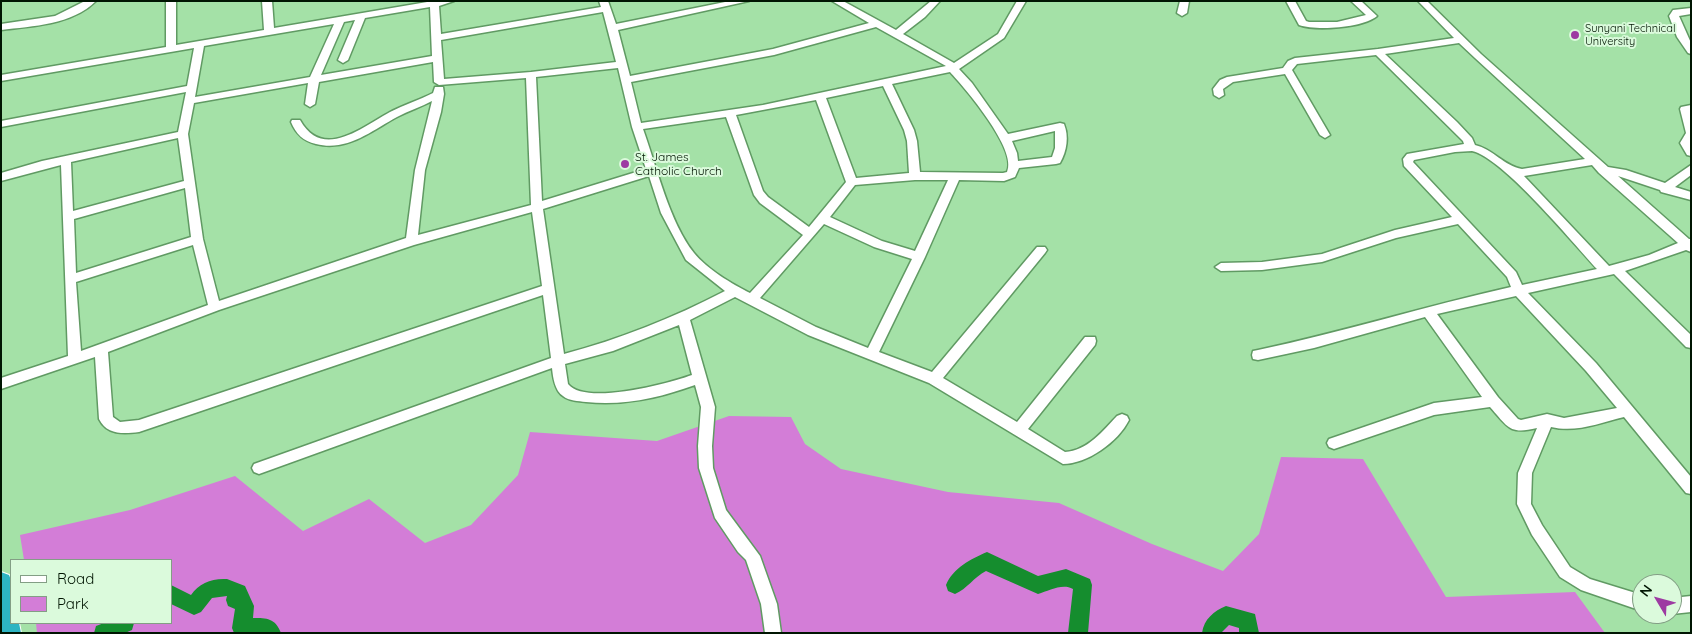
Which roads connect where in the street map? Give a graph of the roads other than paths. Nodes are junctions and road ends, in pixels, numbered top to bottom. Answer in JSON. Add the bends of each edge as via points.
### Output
{"nodes":[{"id":1,"x":92,"y":1,"type":"edge"},
{"id":2,"x":170,"y":1,"type":"edge"},
{"id":3,"x":267,"y":1,"type":"edge"},
{"id":4,"x":450,"y":1,"type":"edge"},
{"id":5,"x":744,"y":1,"type":"edge"},
{"id":6,"x":936,"y":1,"type":"edge"},
{"id":7,"x":1022,"y":1,"type":"edge"},
{"id":8,"x":1185,"y":1,"type":"edge"},
{"id":9,"x":1290,"y":1,"type":"edge"},
{"id":10,"x":1355,"y":1,"type":"edge"},
{"id":11,"x":1422,"y":1,"type":"edge"},
{"id":12,"x":844,"y":3,"type":"edge"},
{"id":13,"x":434,"y":4,"type":"junction"},
{"id":14,"x":605,"y":5,"type":"edge"},
{"id":15,"x":1691,"y":11,"type":"edge"},
{"id":16,"x":1182,"y":13,"type":"dead end"},
{"id":17,"x":362,"y":15,"type":"junction"},
{"id":18,"x":341,"y":19,"type":"junction"},
{"id":19,"x":878,"y":24,"type":"junction"},
{"id":20,"x":1,"y":27,"type":"edge"},
{"id":21,"x":613,"y":28,"type":"junction"},
{"id":22,"x":269,"y":31,"type":"junction"},
{"id":23,"x":897,"y":34,"type":"junction"},
{"id":24,"x":436,"y":38,"type":"junction"},
{"id":25,"x":1461,"y":40,"type":"junction"},
{"id":26,"x":200,"y":44,"type":"junction"},
{"id":27,"x":171,"y":49,"type":"junction"},
{"id":28,"x":1691,"y":51,"type":"edge"},
{"id":29,"x":1378,"y":52,"type":"junction"},
{"id":30,"x":437,"y":58,"type":"junction"},
{"id":31,"x":343,"y":60,"type":"dead end"},
{"id":32,"x":623,"y":64,"type":"junction"},
{"id":33,"x":953,"y":68,"type":"junction"},
{"id":34,"x":1287,"y":70,"type":"junction"},
{"id":35,"x":531,"y":75,"type":"junction"},
{"id":36,"x":1,"y":78,"type":"edge"},
{"id":37,"x":314,"y":80,"type":"junction"},
{"id":38,"x":626,"y":80,"type":"junction"},
{"id":39,"x":886,"y":82,"type":"junction"},
{"id":40,"x":192,"y":88,"type":"junction"},
{"id":41,"x":439,"y":88,"type":"junction"},
{"id":42,"x":1219,"y":95,"type":"dead end"},
{"id":43,"x":820,"y":96,"type":"junction"},
{"id":44,"x":189,"y":101,"type":"junction"},
{"id":45,"x":310,"y":104,"type":"dead end"},
{"id":46,"x":1691,"y":108,"type":"edge"},
{"id":47,"x":730,"y":113,"type":"junction"},
{"id":48,"x":296,"y":122,"type":"dead end"},
{"id":49,"x":1,"y":124,"type":"edge"},
{"id":50,"x":637,"y":127,"type":"junction"},
{"id":51,"x":1691,"y":133,"type":"edge"},
{"id":52,"x":183,"y":134,"type":"junction"},
{"id":53,"x":1325,"y":136,"type":"dead end"},
{"id":54,"x":1005,"y":138,"type":"junction"},
{"id":55,"x":1471,"y":147,"type":"junction"},
{"id":56,"x":1691,"y":152,"type":"edge"},
{"id":57,"x":66,"y":160,"type":"junction"},
{"id":58,"x":1594,"y":161,"type":"junction"},
{"id":59,"x":1014,"y":165,"type":"junction"},
{"id":60,"x":1691,"y":168,"type":"edge"},
{"id":61,"x":1603,"y":170,"type":"junction"},
{"id":62,"x":653,"y":171,"type":"junction"},
{"id":63,"x":1513,"y":172,"type":"junction"},
{"id":64,"x":915,"y":176,"type":"junction"},
{"id":65,"x":1,"y":177,"type":"edge"},
{"id":66,"x":955,"y":177,"type":"junction"},
{"id":67,"x":852,"y":182,"type":"junction"},
{"id":68,"x":190,"y":183,"type":"junction"},
{"id":69,"x":1665,"y":189,"type":"junction"},
{"id":70,"x":1691,"y":196,"type":"edge"},
{"id":71,"x":537,"y":207,"type":"junction"},
{"id":72,"x":68,"y":217,"type":"junction"},
{"id":73,"x":823,"y":219,"type":"junction"},
{"id":74,"x":1459,"y":220,"type":"junction"},
{"id":75,"x":810,"y":234,"type":"junction"},
{"id":76,"x":197,"y":238,"type":"junction"},
{"id":77,"x":412,"y":241,"type":"junction"},
{"id":78,"x":1690,"y":246,"type":"edge"},
{"id":79,"x":1041,"y":250,"type":"dead end"},
{"id":80,"x":919,"y":257,"type":"junction"},
{"id":81,"x":1221,"y":267,"type":"dead end"},
{"id":82,"x":1611,"y":270,"type":"junction"},
{"id":83,"x":70,"y":279,"type":"junction"},
{"id":84,"x":548,"y":289,"type":"junction"},
{"id":85,"x":735,"y":291,"type":"junction"},
{"id":86,"x":1519,"y":291,"type":"junction"},
{"id":87,"x":752,"y":299,"type":"junction"},
{"id":88,"x":215,"y":307,"type":"junction"},
{"id":89,"x":1428,"y":312,"type":"junction"},
{"id":90,"x":683,"y":318,"type":"junction"},
{"id":91,"x":1090,"y":341,"type":"dead end"},
{"id":92,"x":1691,"y":343,"type":"edge"},
{"id":93,"x":101,"y":350,"type":"junction"},
{"id":94,"x":871,"y":355,"type":"junction"},
{"id":95,"x":1258,"y":355,"type":"dead end"},
{"id":96,"x":75,"y":359,"type":"junction"},
{"id":97,"x":558,"y":362,"type":"junction"},
{"id":98,"x":700,"y":378,"type":"junction"},
{"id":99,"x":934,"y":380,"type":"junction"},
{"id":100,"x":1,"y":384,"type":"edge"},
{"id":101,"x":1492,"y":401,"type":"junction"},
{"id":102,"x":1626,"y":411,"type":"junction"},
{"id":103,"x":1122,"y":420,"type":"dead end"},
{"id":104,"x":1547,"y":420,"type":"junction"},
{"id":105,"x":1019,"y":430,"type":"junction"},
{"id":106,"x":1334,"y":443,"type":"dead end"},
{"id":107,"x":259,"y":468,"type":"dead end"},
{"id":108,"x":1691,"y":488,"type":"edge"},
{"id":109,"x":1,"y":583,"type":"edge"},
{"id":110,"x":1632,"y":600,"type":"edge"},
{"id":111,"x":9,"y":633,"type":"edge"},
{"id":112,"x":773,"y":633,"type":"edge"}],
"edges":[{"from":1,"to":20,"type":"street","via":[[57,20]]},
{"from":2,"to":27,"type":"street"},
{"from":3,"to":22,"type":"street"},
{"from":4,"to":13,"type":"street"},
{"from":5,"to":21,"type":"street"},
{"from":6,"to":23,"type":"street"},
{"from":7,"to":33,"type":"street","via":[[1001,36]]},
{"from":8,"to":16,"type":"street"},
{"from":9,"to":10,"type":"street","via":[[1302,23],[1312,26],[1370,18],[1372,16]]},
{"from":11,"to":25,"type":"street"},
{"from":12,"to":19,"type":"street"},
{"from":13,"to":17,"type":"street"},
{"from":13,"to":24,"type":"street"},
{"from":14,"to":21,"type":"street"},
{"from":14,"to":24,"type":"street"},
{"from":15,"to":28,"type":"street","via":[[1676,12],[1674,16]]},
{"from":17,"to":18,"type":"street"},
{"from":17,"to":31,"type":"street"},
{"from":18,"to":22,"type":"street"},
{"from":18,"to":37,"type":"street"},
{"from":19,"to":23,"type":"street"},
{"from":19,"to":38,"type":"street","via":[[774,52]]},
{"from":21,"to":32,"type":"street"},
{"from":22,"to":26,"type":"street"},
{"from":23,"to":33,"type":"street"},
{"from":24,"to":30,"type":"street"},
{"from":25,"to":29,"type":"street"},
{"from":25,"to":58,"type":"street"},
{"from":26,"to":27,"type":"street"},
{"from":26,"to":40,"type":"street"},
{"from":27,"to":36,"type":"street"},
{"from":29,"to":34,"type":"street","via":[[1295,61]]},
{"from":29,"to":55,"type":"street","via":[[1453,124]]},
{"from":30,"to":37,"type":"street"},
{"from":30,"to":41,"type":"street"},
{"from":32,"to":35,"type":"street"},
{"from":32,"to":38,"type":"street"},
{"from":33,"to":39,"type":"street"},
{"from":33,"to":54,"type":"street"},
{"from":34,"to":42,"type":"street","via":[[1231,79],[1220,86]]},
{"from":34,"to":53,"type":"street"},
{"from":35,"to":41,"type":"street"},
{"from":35,"to":71,"type":"street"},
{"from":37,"to":44,"type":"street"},
{"from":37,"to":45,"type":"street"},
{"from":38,"to":50,"type":"street"},
{"from":39,"to":43,"type":"street"},
{"from":39,"to":64,"type":"street","via":[[909,130]]},
{"from":40,"to":44,"type":"street"},
{"from":40,"to":49,"type":"street"},
{"from":41,"to":48,"type":"street","via":[[345,141],[331,144],[308,138]]},
{"from":41,"to":77,"type":"street","via":[[420,170]]},
{"from":43,"to":47,"type":"street"},
{"from":43,"to":67,"type":"street"},
{"from":44,"to":52,"type":"street"},
{"from":46,"to":51,"type":"street","via":[[1685,109]]},
{"from":47,"to":50,"type":"street"},
{"from":47,"to":75,"type":"street","via":[[755,186],[764,200]]},
{"from":50,"to":62,"type":"street"},
{"from":51,"to":56,"type":"street","via":[[1685,143]]},
{"from":52,"to":57,"type":"street"},
{"from":52,"to":68,"type":"street"},
{"from":54,"to":59,"type":"street"},
{"from":54,"to":59,"type":"street","via":[[1060,126],[1062,144],[1056,160]]},
{"from":55,"to":63,"type":"street","via":[[1482,150]]},
{"from":55,"to":74,"type":"street","via":[[1408,159],[1408,163]]},
{"from":57,"to":65,"type":"street"},
{"from":57,"to":72,"type":"street"},
{"from":58,"to":61,"type":"street"},
{"from":58,"to":63,"type":"street"},
{"from":59,"to":66,"type":"street","via":[[1013,172],[1004,177]]},
{"from":60,"to":69,"type":"street"},
{"from":61,"to":69,"type":"street","via":[[1622,173]]},
{"from":61,"to":78,"type":"street"},
{"from":62,"to":71,"type":"street"},
{"from":62,"to":85,"type":"street","via":[[678,237],[690,256]]},
{"from":63,"to":82,"type":"street"},
{"from":64,"to":66,"type":"street"},
{"from":64,"to":67,"type":"street"},
{"from":66,"to":80,"type":"street"},
{"from":67,"to":73,"type":"street"},
{"from":68,"to":72,"type":"street"},
{"from":68,"to":76,"type":"street"},
{"from":69,"to":70,"type":"street"},
{"from":71,"to":77,"type":"street"},
{"from":71,"to":84,"type":"street"},
{"from":72,"to":83,"type":"street"},
{"from":73,"to":75,"type":"street"},
{"from":73,"to":80,"type":"street","via":[[878,244]]},
{"from":74,"to":81,"type":"street","via":[[1395,234],[1322,258],[1262,266]]},
{"from":74,"to":86,"type":"street","via":[[1512,275]]},
{"from":75,"to":87,"type":"street"},
{"from":76,"to":83,"type":"street"},
{"from":76,"to":88,"type":"street"},
{"from":77,"to":88,"type":"street"},
{"from":78,"to":82,"type":"street"},
{"from":79,"to":99,"type":"street"},
{"from":80,"to":94,"type":"street"},
{"from":82,"to":86,"type":"street"},
{"from":82,"to":92,"type":"street","via":[[1646,297]]},
{"from":83,"to":96,"type":"street"},
{"from":84,"to":93,"type":"street","via":[[139,426],[117,428],[106,420]]},
{"from":84,"to":97,"type":"street"},
{"from":85,"to":87,"type":"street"},
{"from":85,"to":90,"type":"street"},
{"from":86,"to":89,"type":"street"},
{"from":86,"to":102,"type":"street","via":[[1591,367]]},
{"from":87,"to":94,"type":"street","via":[[812,331]]},
{"from":88,"to":93,"type":"street"},
{"from":89,"to":95,"type":"street"},
{"from":89,"to":101,"type":"street"},
{"from":90,"to":97,"type":"street"},
{"from":90,"to":98,"type":"street"},
{"from":91,"to":105,"type":"street"},
{"from":93,"to":96,"type":"street"},
{"from":94,"to":99,"type":"street"},
{"from":96,"to":100,"type":"street"},
{"from":97,"to":98,"type":"street","via":[[560,380],[566,391],[595,398],[627,399],[658,393]]},
{"from":97,"to":107,"type":"street"},
{"from":98,"to":112,"type":"street","via":[[708,407],[706,468],[720,513],[758,569],[769,604]]},
{"from":99,"to":105,"type":"street"},
{"from":101,"to":104,"type":"street","via":[[1515,424],[1521,426]]},
{"from":101,"to":106,"type":"street","via":[[1434,409]]},
{"from":102,"to":104,"type":"street","via":[[1564,424]]},
{"from":102,"to":108,"type":"street"},
{"from":103,"to":105,"type":"street","via":[[1105,438],[1081,456],[1071,459],[1063,458]]},
{"from":104,"to":110,"type":"street","via":[[1525,473],[1524,504],[1565,572],[1586,585]]},
{"from":109,"to":111,"type":"highway"}]}
